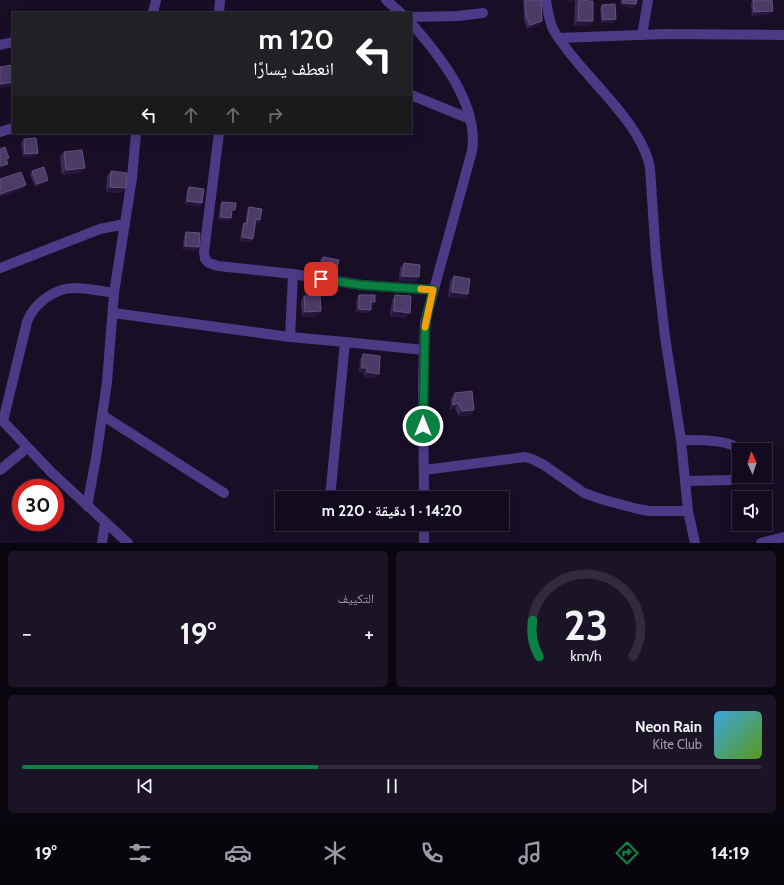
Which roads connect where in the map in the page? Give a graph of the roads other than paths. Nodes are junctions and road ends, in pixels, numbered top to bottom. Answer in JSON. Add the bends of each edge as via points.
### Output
{"nodes":[{"id":1,"x":156,"y":0,"type":"edge"},
{"id":2,"x":220,"y":0,"type":"edge"},
{"id":3,"x":386,"y":0,"type":"edge"},
{"id":4,"x":546,"y":0,"type":"edge"},
{"id":5,"x":648,"y":0,"type":"edge"},
{"id":6,"x":153,"y":12,"type":"edge"},
{"id":7,"x":219,"y":12,"type":"edge"},
{"id":8,"x":400,"y":12,"type":"edge"},
{"id":9,"x":483,"y":14,"type":"dead end"},
{"id":10,"x":412,"y":17,"type":"edge"},
{"id":11,"x":412,"y":24,"type":"edge"},
{"id":12,"x":642,"y":35,"type":"junction"},
{"id":13,"x":784,"y":35,"type":"edge"},
{"id":14,"x":559,"y":38,"type":"junction"},
{"id":15,"x":12,"y":42,"type":"edge"},
{"id":16,"x":0,"y":45,"type":"edge"},
{"id":17,"x":412,"y":95,"type":"edge"},
{"id":18,"x":470,"y":119,"type":"junction"},
{"id":19,"x":12,"y":128,"type":"edge"},
{"id":20,"x":0,"y":132,"type":"edge"},
{"id":21,"x":136,"y":134,"type":"edge"},
{"id":22,"x":219,"y":134,"type":"edge"},
{"id":23,"x":125,"y":224,"type":"junction"},
{"id":24,"x":0,"y":268,"type":"edge"},
{"id":25,"x":292,"y":274,"type":"junction"},
{"id":26,"x":433,"y":290,"type":"junction"},
{"id":27,"x":114,"y":293,"type":"junction"},
{"id":28,"x":113,"y":313,"type":"junction"},
{"id":29,"x":290,"y":337,"type":"junction"},
{"id":30,"x":345,"y":342,"type":"junction"},
{"id":31,"x":424,"y":350,"type":"junction"},
{"id":32,"x":102,"y":415,"type":"junction"},
{"id":33,"x":1,"y":420,"type":"edge"},
{"id":34,"x":681,"y":440,"type":"junction"},
{"id":35,"x":732,"y":445,"type":"edge"},
{"id":36,"x":27,"y":448,"type":"junction"},
{"id":37,"x":0,"y":470,"type":"edge"},
{"id":38,"x":424,"y":470,"type":"junction"},
{"id":39,"x":732,"y":479,"type":"edge"},
{"id":40,"x":685,"y":481,"type":"junction"},
{"id":41,"x":331,"y":491,"type":"edge"},
{"id":42,"x":424,"y":491,"type":"edge"},
{"id":43,"x":224,"y":493,"type":"dead end"},
{"id":44,"x":87,"y":506,"type":"junction"},
{"id":45,"x":688,"y":511,"type":"junction"},
{"id":46,"x":105,"y":523,"type":"junction"},
{"id":47,"x":424,"y":531,"type":"edge"},
{"id":48,"x":784,"y":537,"type":"edge"},
{"id":49,"x":102,"y":543,"type":"edge"},
{"id":50,"x":128,"y":543,"type":"edge"},
{"id":51,"x":424,"y":543,"type":"edge"},
{"id":52,"x":695,"y":543,"type":"edge"},
{"id":53,"x":761,"y":543,"type":"edge"}],
"edges":[{"from":1,"to":6,"type":"street"},
{"from":2,"to":7,"type":"street"},
{"from":3,"to":8,"type":"street"},
{"from":4,"to":14,"type":"street","via":[[550,21]]},
{"from":5,"to":12,"type":"street"},
{"from":9,"to":10,"type":"street"},
{"from":11,"to":18,"type":"street","via":[[443,62],[466,104]]},
{"from":12,"to":13,"type":"street"},
{"from":12,"to":14,"type":"street"},
{"from":14,"to":34,"type":"street","via":[[628,122],[648,157],[658,283]]},
{"from":15,"to":16,"type":"street"},
{"from":17,"to":18,"type":"street"},
{"from":18,"to":26,"type":"street","via":[[473,133],[472,151]]},
{"from":19,"to":20,"type":"street"},
{"from":21,"to":23,"type":"street"},
{"from":22,"to":25,"type":"street","via":[[204,259],[218,266]]},
{"from":23,"to":24,"type":"street","via":[[100,229]]},
{"from":23,"to":27,"type":"street"},
{"from":25,"to":26,"type":"street","via":[[362,285]]},
{"from":25,"to":29,"type":"street"},
{"from":26,"to":31,"type":"street","via":[[425,322]]},
{"from":27,"to":28,"type":"street"},
{"from":27,"to":33,"type":"street","via":[[64,289],[46,299],[34,310],[27,322]]},
{"from":28,"to":29,"type":"street"},
{"from":28,"to":32,"type":"street"},
{"from":29,"to":30,"type":"street"},
{"from":30,"to":31,"type":"street"},
{"from":30,"to":41,"type":"street"},
{"from":31,"to":38,"type":"street"},
{"from":32,"to":43,"type":"street"},
{"from":32,"to":44,"type":"street"},
{"from":33,"to":36,"type":"street"},
{"from":34,"to":35,"type":"street"},
{"from":34,"to":40,"type":"street"},
{"from":36,"to":37,"type":"street"},
{"from":36,"to":44,"type":"street"},
{"from":38,"to":42,"type":"street"},
{"from":38,"to":45,"type":"street","via":[[525,457],[544,466],[584,493],[604,500],[649,511]]},
{"from":39,"to":40,"type":"street"},
{"from":40,"to":45,"type":"street"},
{"from":44,"to":46,"type":"street"},
{"from":45,"to":52,"type":"street"},
{"from":46,"to":49,"type":"street"},
{"from":46,"to":50,"type":"street"},
{"from":47,"to":51,"type":"street"},
{"from":48,"to":53,"type":"street"}]}
